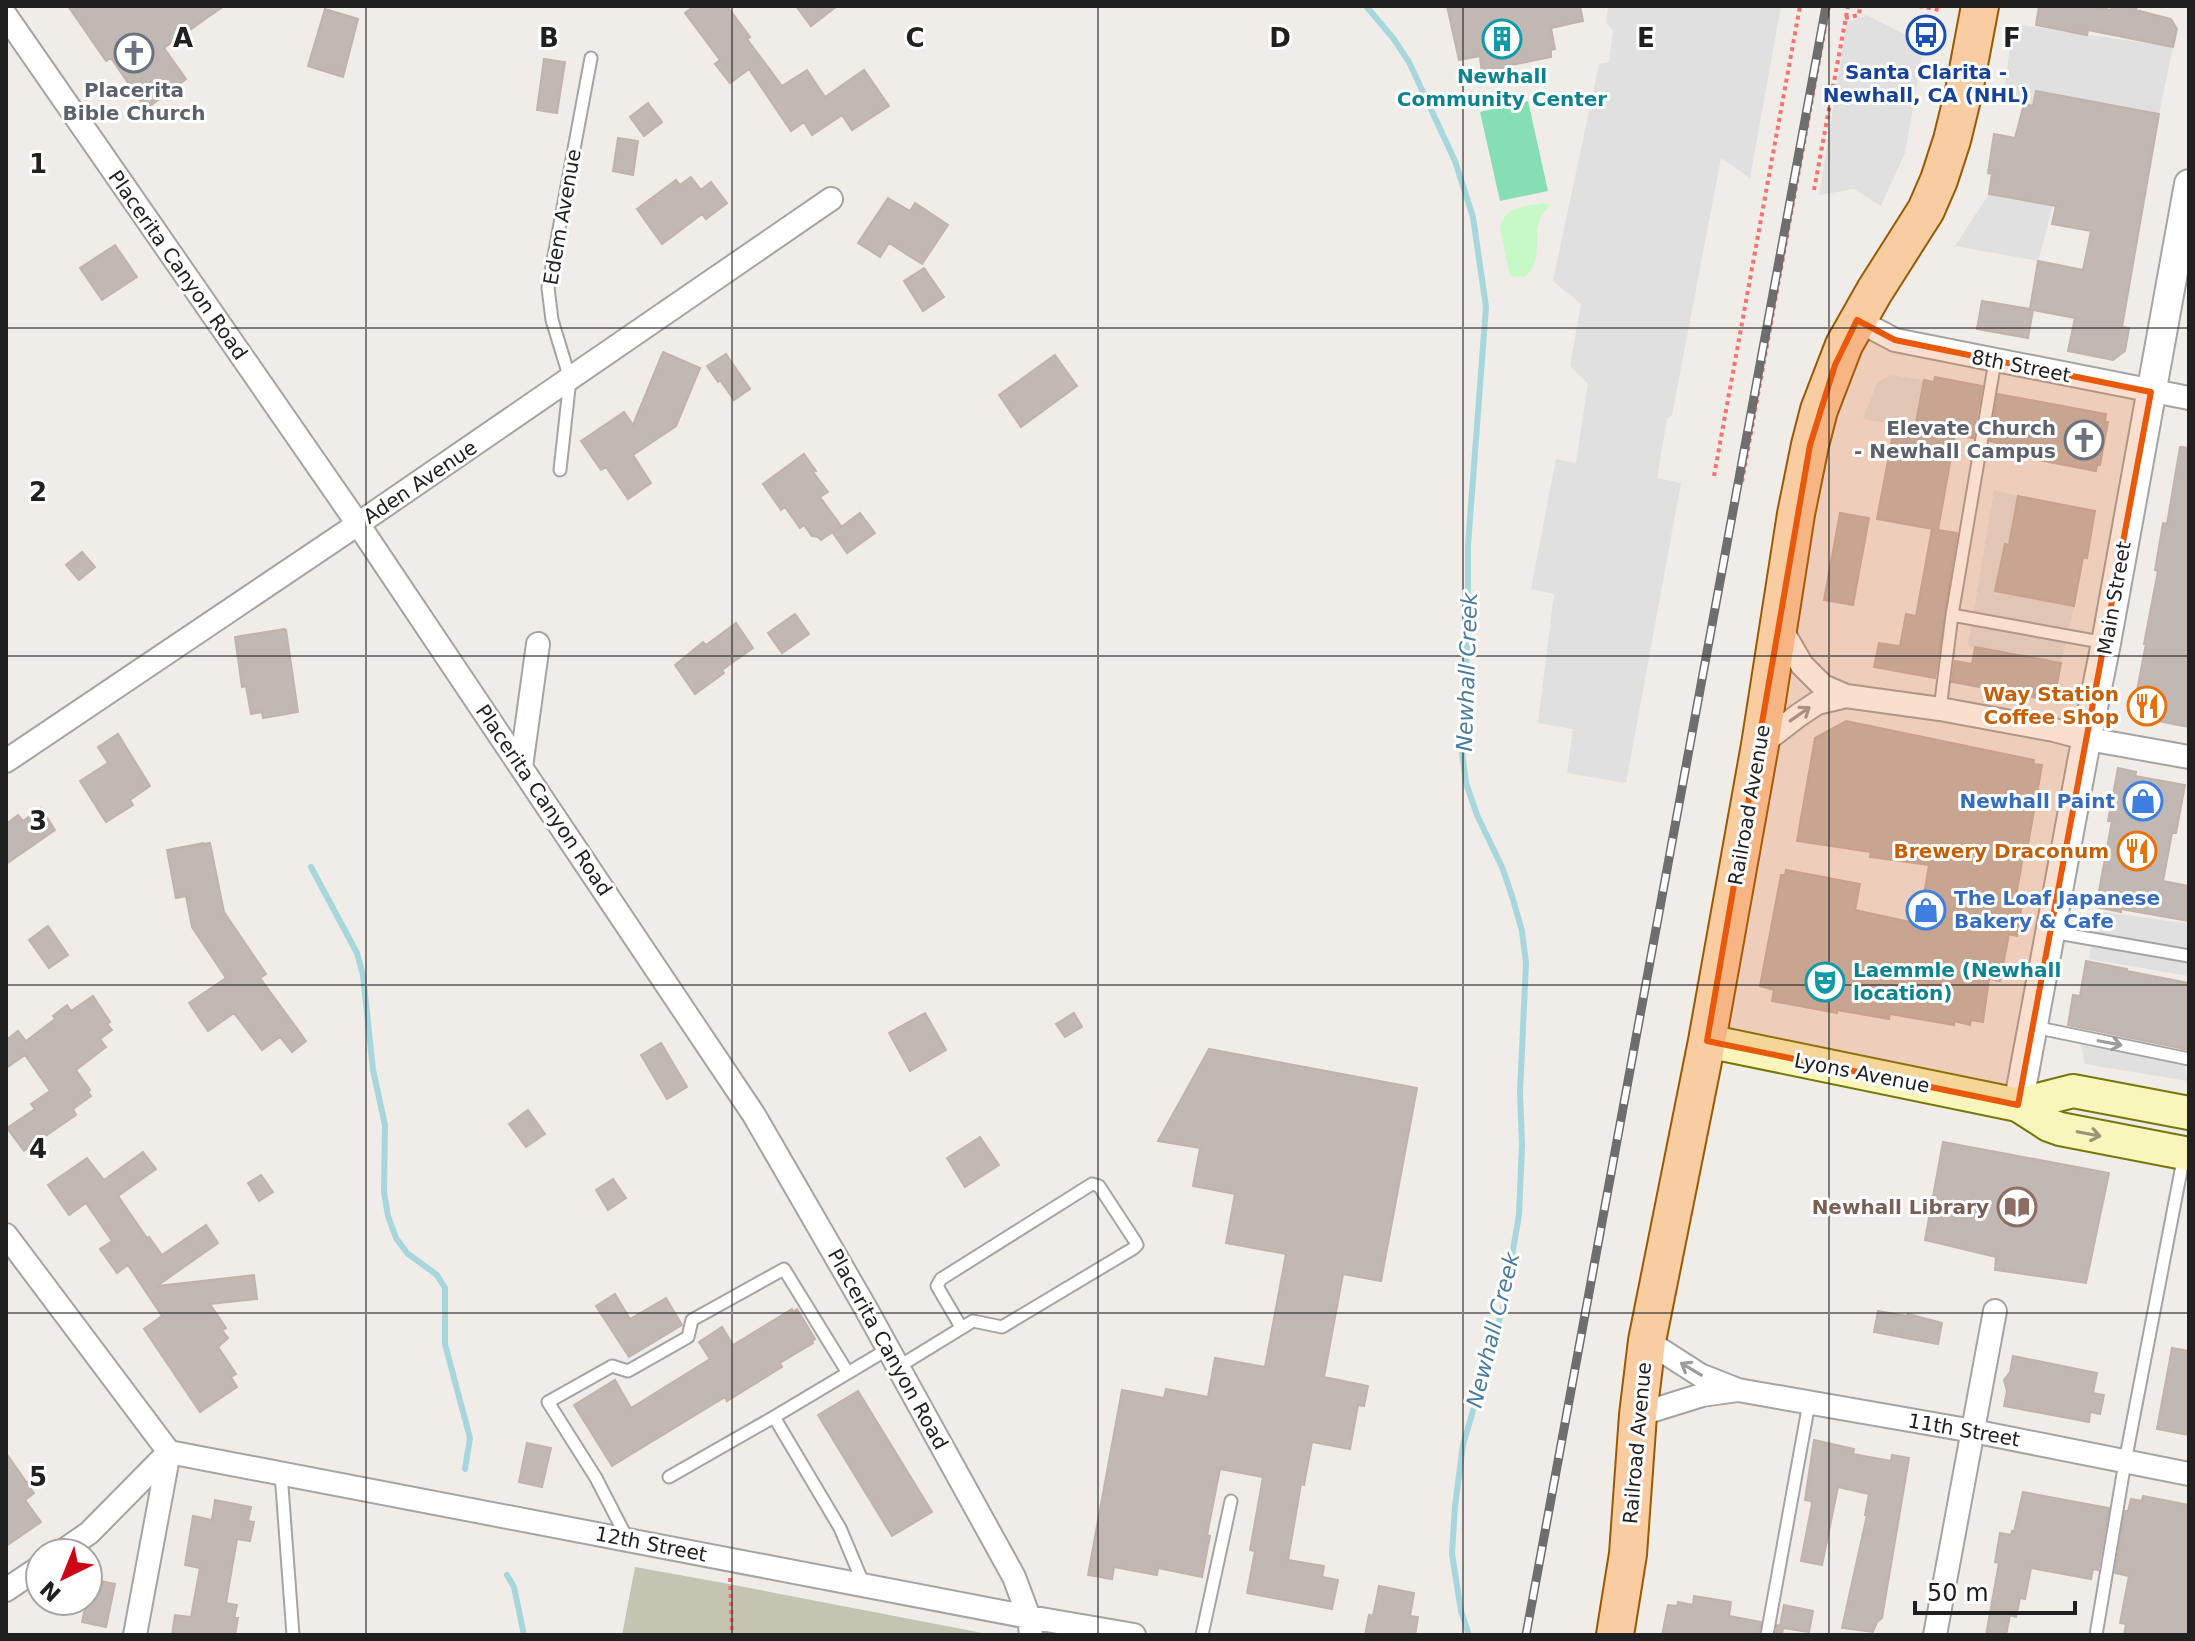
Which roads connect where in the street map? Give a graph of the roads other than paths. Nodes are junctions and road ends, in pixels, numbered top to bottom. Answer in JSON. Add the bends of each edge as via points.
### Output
{"nodes":[{"id":1,"x":1980,"y":6,"type":"edge"},
{"id":2,"x":6,"y":16,"type":"edge"},
{"id":3,"x":591,"y":58,"type":"dead end"},
{"id":4,"x":2189,"y":184,"type":"edge"},
{"id":5,"x":831,"y":199,"type":"dead end"},
{"id":6,"x":1857,"y":320,"type":"junction"},
{"id":7,"x":1995,"y":361,"type":"junction"},
{"id":8,"x":570,"y":379,"type":"junction"},
{"id":9,"x":2151,"y":392,"type":"junction"},
{"id":10,"x":2189,"y":398,"type":"edge"},
{"id":11,"x":560,"y":470,"type":"dead end"},
{"id":12,"x":358,"y":524,"type":"junction"},
{"id":13,"x":1952,"y":615,"type":"junction"},
{"id":14,"x":1780,"y":627,"type":"junction"},
{"id":15,"x":2106,"y":643,"type":"junction"},
{"id":16,"x":538,"y":644,"type":"dead end"},
{"id":17,"x":1846,"y":696,"type":"junction"},
{"id":18,"x":1940,"y":709,"type":"junction"},
{"id":19,"x":2088,"y":739,"type":"junction"},
{"id":20,"x":1760,"y":745,"type":"junction"},
{"id":21,"x":2189,"y":757,"type":"edge"},
{"id":22,"x":6,"y":761,"type":"edge"},
{"id":23,"x":521,"y":767,"type":"junction"},
{"id":24,"x":2052,"y":932,"type":"junction"},
{"id":25,"x":2189,"y":956,"type":"edge"},
{"id":26,"x":2033,"y":1027,"type":"junction"},
{"id":27,"x":1707,"y":1041,"type":"junction"},
{"id":28,"x":2189,"y":1059,"type":"edge"},
{"id":29,"x":2018,"y":1105,"type":"junction"},
{"id":30,"x":2189,"y":1113,"type":"edge"},
{"id":31,"x":2186,"y":1153,"type":"edge"},
{"id":32,"x":6,"y":1235,"type":"edge"},
{"id":33,"x":1995,"y":1311,"type":"dead end"},
{"id":34,"x":961,"y":1327,"type":"junction"},
{"id":35,"x":1647,"y":1341,"type":"junction"},
{"id":36,"x":893,"y":1358,"type":"junction"},
{"id":37,"x":848,"y":1373,"type":"junction"},
{"id":38,"x":1738,"y":1390,"type":"junction"},
{"id":39,"x":1809,"y":1403,"type":"junction"},
{"id":40,"x":1638,"y":1415,"type":"junction"},
{"id":41,"x":774,"y":1417,"type":"junction"},
{"id":42,"x":1973,"y":1431,"type":"junction"},
{"id":43,"x":169,"y":1452,"type":"junction"},
{"id":44,"x":2125,"y":1462,"type":"junction"},
{"id":45,"x":281,"y":1473,"type":"junction"},
{"id":46,"x":2189,"y":1474,"type":"edge"},
{"id":47,"x":669,"y":1477,"type":"dead end"},
{"id":48,"x":1231,"y":1501,"type":"dead end"},
{"id":49,"x":83,"y":1537,"type":"edge"},
{"id":50,"x":628,"y":1540,"type":"junction"},
{"id":51,"x":24,"y":1578,"type":"edge"},
{"id":52,"x":865,"y":1586,"type":"junction"},
{"id":53,"x":6,"y":1590,"type":"edge"},
{"id":54,"x":1030,"y":1626,"type":"edge"},
{"id":55,"x":135,"y":1635,"type":"edge"},
{"id":56,"x":293,"y":1635,"type":"edge"},
{"id":57,"x":1134,"y":1635,"type":"edge"},
{"id":58,"x":1202,"y":1635,"type":"edge"},
{"id":59,"x":1615,"y":1635,"type":"edge"},
{"id":60,"x":1767,"y":1635,"type":"edge"},
{"id":61,"x":1935,"y":1635,"type":"edge"},
{"id":62,"x":2096,"y":1635,"type":"edge"}],
"edges":[{"from":1,"to":6,"type":"main road","name":"Railroad Avenue","via":[[1939,180]]},
{"from":2,"to":12,"type":"street","name":"Placerita Canyon Road"},
{"from":3,"to":8,"type":"lane","name":"Edem Avenue","via":[[548,288]]},
{"from":4,"to":9,"type":"street","name":"Main Street"},
{"from":5,"to":8,"type":"street","name":"Aden Avenue"},
{"from":6,"to":7,"type":"street","name":"8th Street","via":[[1895,340]]},
{"from":6,"to":14,"type":"main road","name":"Railroad Avenue","via":[[1819,410],[1796,514]]},
{"from":7,"to":9,"type":"street","name":"8th Street"},
{"from":7,"to":13,"type":"lane"},
{"from":8,"to":11,"type":"lane","name":"Edem Avenue"},
{"from":8,"to":12,"type":"street","name":"Aden Avenue"},
{"from":9,"to":10,"type":"street","name":"8th Street"},
{"from":9,"to":15,"type":"street","name":"Main Street"},
{"from":12,"to":22,"type":"street","name":"Aden Avenue"},
{"from":12,"to":23,"type":"street","name":"Placerita Canyon Road"},
{"from":13,"to":15,"type":"lane"},
{"from":13,"to":18,"type":"lane"},
{"from":14,"to":17,"type":"street","via":[[1802,665],[1823,686]]},
{"from":14,"to":20,"type":"main road","name":"Railroad Avenue"},
{"from":15,"to":19,"type":"street","name":"Main Street"},
{"from":16,"to":23,"type":"street"},
{"from":17,"to":18,"type":"street"},
{"from":20,"to":17,"type":"street","one_way":true,"via":[[1817,703]]},
{"from":18,"to":19,"type":"street"},
{"from":19,"to":21,"type":"street"},
{"from":19,"to":24,"type":"street","name":"Main Street"},
{"from":20,"to":27,"type":"main road","name":"Railroad Avenue"},
{"from":23,"to":36,"type":"street","name":"Placerita Canyon Road","via":[[754,1115]]},
{"from":24,"to":25,"type":"lane"},
{"from":24,"to":26,"type":"street","name":"Main Street"},
{"from":26,"to":28,"type":"lane","one_way":true},
{"from":26,"to":29,"type":"street","name":"Main Street"},
{"from":27,"to":29,"type":"main road","name":"Lyons Avenue"},
{"from":27,"to":35,"type":"main road","name":"Railroad Avenue"},
{"from":29,"to":30,"type":"main road","name":"Lyons Avenue","via":[[2073,1091]]},
{"from":29,"to":31,"type":"main road","name":"Lyons Avenue","one_way":true,"via":[[2060,1129]]},
{"from":31,"to":44,"type":"lane"},
{"from":32,"to":43,"type":"street"},
{"from":33,"to":42,"type":"street"},
{"from":34,"to":34,"type":"lane","via":[[973,1321],[1002,1327],[1137,1245],[1099,1186],[1092,1184],[941,1279],[937,1286]]},
{"from":34,"to":36,"type":"lane"},
{"from":38,"to":35,"type":"street","name":"11th Street","one_way":true,"via":[[1700,1375]]},
{"from":35,"to":40,"type":"main road","name":"Railroad Avenue"},
{"from":36,"to":37,"type":"lane"},
{"from":36,"to":54,"type":"street","name":"Placerita Canyon Road","via":[[1014,1577]]},
{"from":37,"to":41,"type":"lane"},
{"from":37,"to":50,"type":"lane","via":[[784,1269],[692,1320],[688,1337],[628,1371],[612,1366],[548,1402]]},
{"from":38,"to":39,"type":"street","name":"11th Street"},
{"from":38,"to":40,"type":"street","name":"11th Street"},
{"from":39,"to":42,"type":"street","name":"11th Street"},
{"from":39,"to":60,"type":"lane"},
{"from":40,"to":59,"type":"main road","name":"Railroad Avenue","via":[[1628,1554]]},
{"from":41,"to":47,"type":"lane"},
{"from":41,"to":52,"type":"lane","via":[[840,1528]]},
{"from":42,"to":44,"type":"street","name":"11th Street"},
{"from":42,"to":61,"type":"street"},
{"from":43,"to":45,"type":"street","name":"12th Street"},
{"from":43,"to":49,"type":"street"},
{"from":43,"to":55,"type":"street"},
{"from":44,"to":46,"type":"street","name":"11th Street"},
{"from":44,"to":62,"type":"lane"},
{"from":45,"to":50,"type":"street","name":"12th Street"},
{"from":45,"to":56,"type":"lane"},
{"from":48,"to":58,"type":"lane"},
{"from":50,"to":52,"type":"street","name":"12th Street"},
{"from":51,"to":53,"type":"street"},
{"from":52,"to":54,"type":"street","name":"12th Street"},
{"from":54,"to":57,"type":"street","name":"12th Street"}]}
